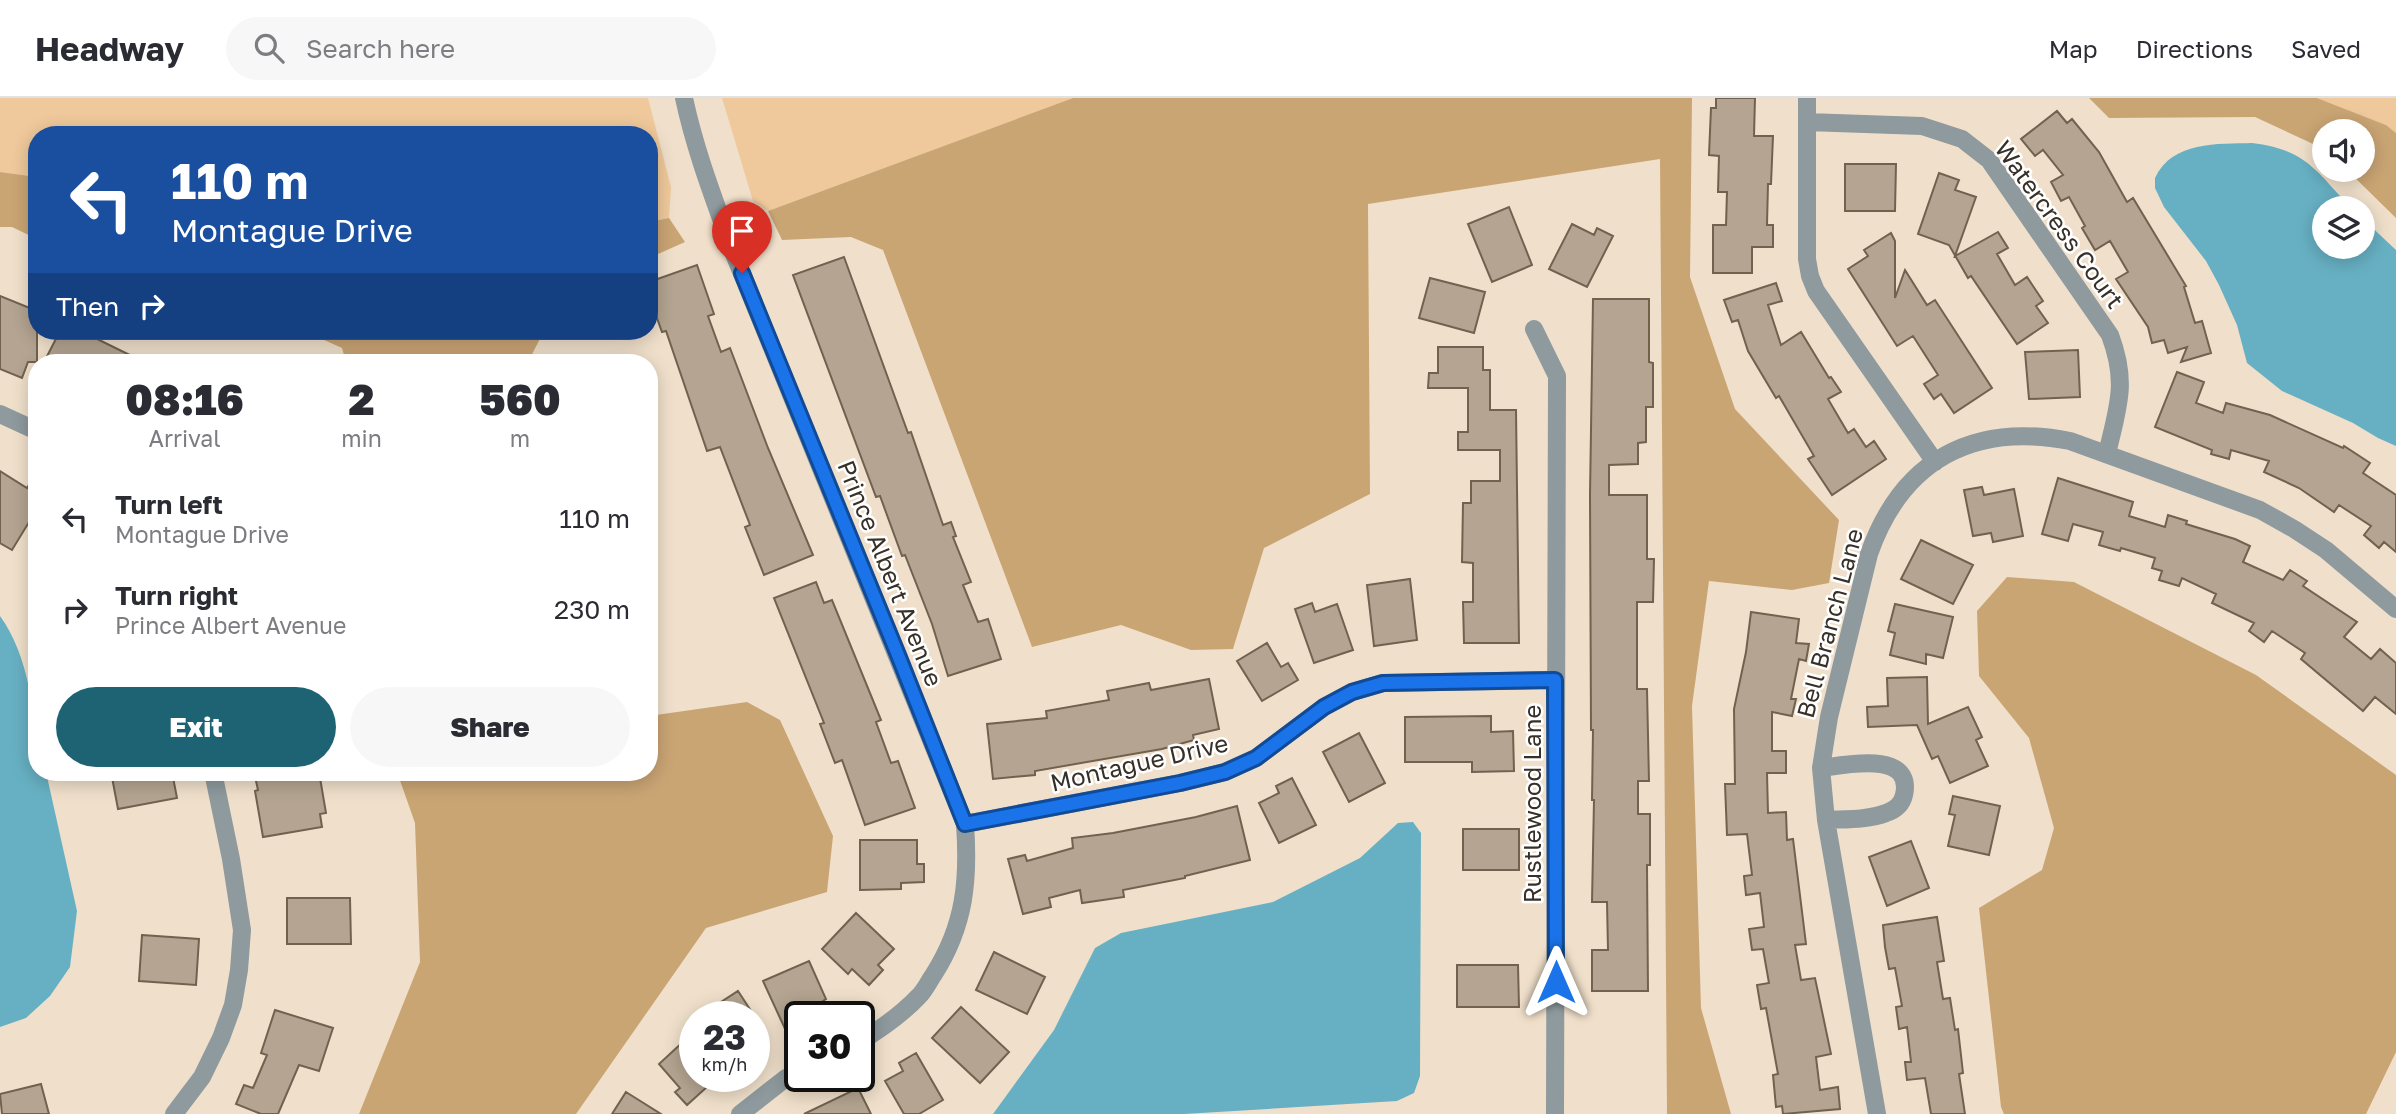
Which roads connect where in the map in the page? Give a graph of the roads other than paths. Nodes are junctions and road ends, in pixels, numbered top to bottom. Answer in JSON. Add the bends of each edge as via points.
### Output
{"nodes":[{"id":1,"x":684,"y":98,"type":"edge"},
{"id":2,"x":1807,"y":98,"type":"edge"},
{"id":3,"x":1807,"y":122,"type":"junction"},
{"id":4,"x":1534,"y":329,"type":"dead end"},
{"id":5,"x":0,"y":414,"type":"edge"},
{"id":6,"x":28,"y":427,"type":"edge"},
{"id":7,"x":2107,"y":454,"type":"junction"},
{"id":8,"x":1935,"y":462,"type":"junction"},
{"id":9,"x":2396,"y":609,"type":"edge"},
{"id":10,"x":1555,"y":680,"type":"junction"},
{"id":11,"x":1821,"y":768,"type":"junction"},
{"id":12,"x":215,"y":781,"type":"edge"},
{"id":13,"x":1826,"y":820,"type":"junction"},
{"id":14,"x":965,"y":824,"type":"junction"},
{"id":15,"x":875,"y":1032,"type":"edge"},
{"id":16,"x":784,"y":1080,"type":"edge"},
{"id":17,"x":174,"y":1114,"type":"edge"},
{"id":18,"x":740,"y":1114,"type":"edge"},
{"id":19,"x":1555,"y":1114,"type":"edge"},
{"id":20,"x":1877,"y":1114,"type":"edge"}],
"edges":[{"from":1,"to":14,"type":"street","name":"Prince Albert Avenue","via":[[732,249]]},
{"from":2,"to":3,"type":"street"},
{"from":3,"to":7,"type":"street","name":"Watercress Court","via":[[1922,126],[1962,139],[1989,160],[2110,335],[2118,357],[2121,397]]},
{"from":3,"to":8,"type":"street","via":[[1807,259],[1816,292]]},
{"from":4,"to":10,"type":"street","name":"Rustlewood Lane","via":[[1557,376]]},
{"from":5,"to":6,"type":"street"},
{"from":7,"to":8,"type":"street","name":"Bell Branch Lane","via":[[2070,441],[2019,435],[1968,445]]},
{"from":7,"to":9,"type":"street","name":"Bell Branch Lane","via":[[2260,510],[2294,528]]},
{"from":8,"to":11,"type":"street","name":"Bell Branch Lane","via":[[1914,478],[1877,530],[1829,717]]},
{"from":10,"to":14,"type":"street","name":"Montague Drive","via":[[1383,683],[1324,707],[1256,758],[1225,772]]},
{"from":10,"to":19,"type":"street","name":"Rustlewood Lane"},
{"from":11,"to":13,"type":"street","name":"Bell Branch Lane"},
{"from":11,"to":13,"type":"street","via":[[1884,764],[1896,768],[1904,780],[1901,805],[1887,813]]},
{"from":12,"to":17,"type":"street","via":[[242,930],[239,970],[221,1038],[202,1077]]},
{"from":13,"to":20,"type":"street","name":"Bell Branch Lane"},
{"from":14,"to":15,"type":"street","name":"Prince Albert Avenue","via":[[967,881],[961,919],[944,958],[920,995]]},
{"from":16,"to":18,"type":"street"}]}
